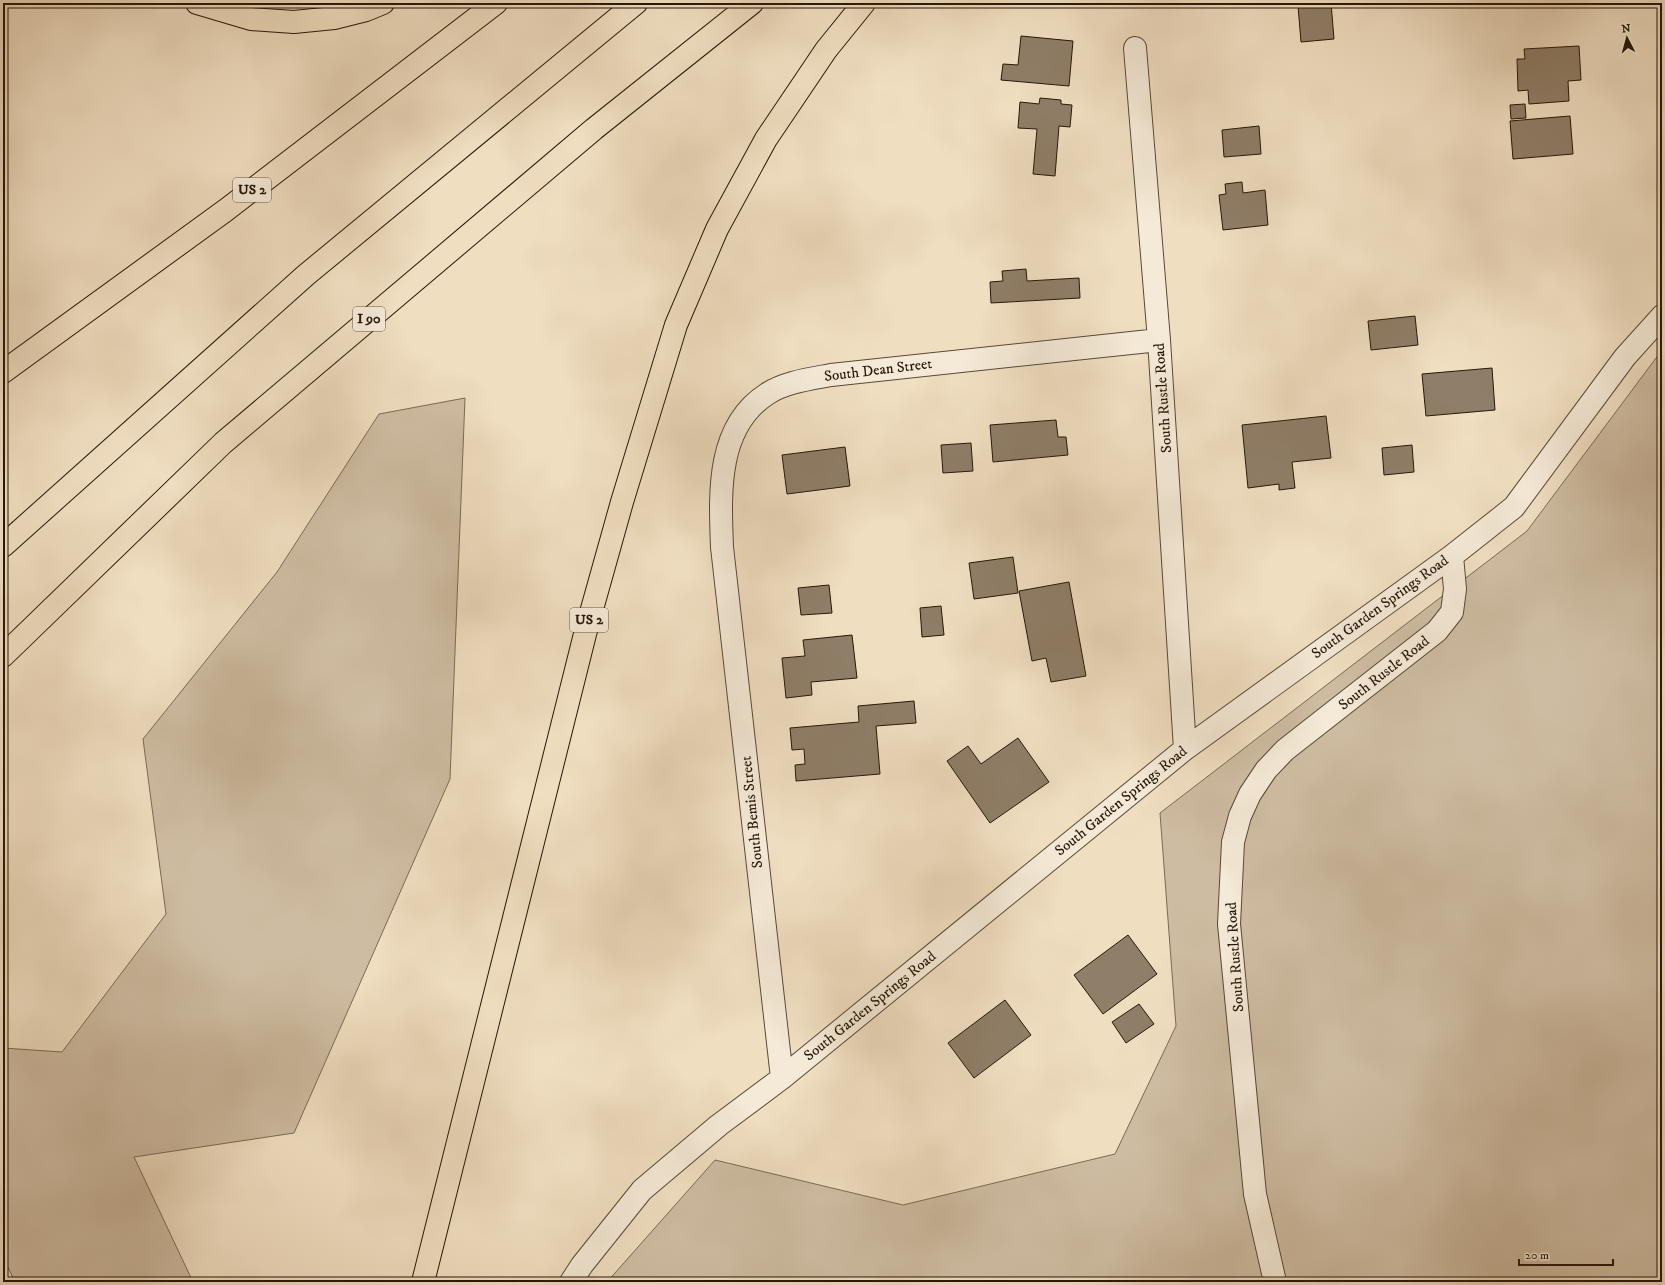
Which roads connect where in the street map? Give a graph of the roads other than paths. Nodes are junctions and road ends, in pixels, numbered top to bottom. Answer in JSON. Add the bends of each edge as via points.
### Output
{"nodes":[{"id":1,"x":197,"y":3,"type":"edge"},
{"id":2,"x":383,"y":3,"type":"edge"},
{"id":3,"x":496,"y":3,"type":"edge"},
{"id":4,"x":636,"y":3,"type":"edge"},
{"id":5,"x":752,"y":3,"type":"edge"},
{"id":6,"x":864,"y":3,"type":"edge"},
{"id":7,"x":1135,"y":48,"type":"dead end"},
{"id":8,"x":1662,"y":316,"type":"edge"},
{"id":9,"x":1159,"y":340,"type":"junction"},
{"id":10,"x":3,"y":372,"type":"edge"},
{"id":11,"x":3,"y":546,"type":"edge"},
{"id":12,"x":722,"y":546,"type":"joint"},
{"id":13,"x":1452,"y":556,"type":"junction"},
{"id":14,"x":3,"y":656,"type":"edge"},
{"id":15,"x":1185,"y":749,"type":"junction"},
{"id":16,"x":782,"y":1078,"type":"junction"},
{"id":17,"x":423,"y":1282,"type":"edge"},
{"id":18,"x":571,"y":1282,"type":"edge"},
{"id":19,"x":1275,"y":1282,"type":"edge"}],
"edges":[{"from":1,"to":2,"type":"highway","via":[[251,19],[294,22],[334,18]]},
{"from":3,"to":10,"type":"highway","number":"US 2","via":[[226,210]]},
{"from":4,"to":11,"type":"highway","via":[[306,275]]},
{"from":5,"to":14,"type":"highway","number":"I 90","via":[[594,129],[223,443]]},
{"from":6,"to":17,"type":"highway","number":"US 2","via":[[826,50],[766,139],[717,229],[676,325],[585,634]]},
{"from":7,"to":9,"type":"street","name":"South Rustle Road"},
{"from":8,"to":13,"type":"street","name":"South Garden Springs Road","via":[[1625,357],[1514,507]]},
{"from":9,"to":12,"type":"street","name":"South Dean Street","via":[[831,375],[793,383],[767,394],[750,408],[735,430],[725,456],[720,507]]},
{"from":9,"to":15,"type":"street","name":"South Rustle Road"},
{"from":12,"to":16,"type":"street","name":"South Bemis Street"},
{"from":13,"to":15,"type":"street","name":"South Garden Springs Road"},
{"from":13,"to":19,"type":"street","name":"South Rustle Road","via":[[1455,589],[1452,612],[1437,631],[1284,750],[1266,770],[1250,794],[1240,816],[1233,842],[1229,924],[1255,1194]]},
{"from":15,"to":16,"type":"street","name":"South Garden Springs Road"},
{"from":16,"to":18,"type":"street","name":"South Garden Springs Road","via":[[719,1125],[642,1190]]}]}
